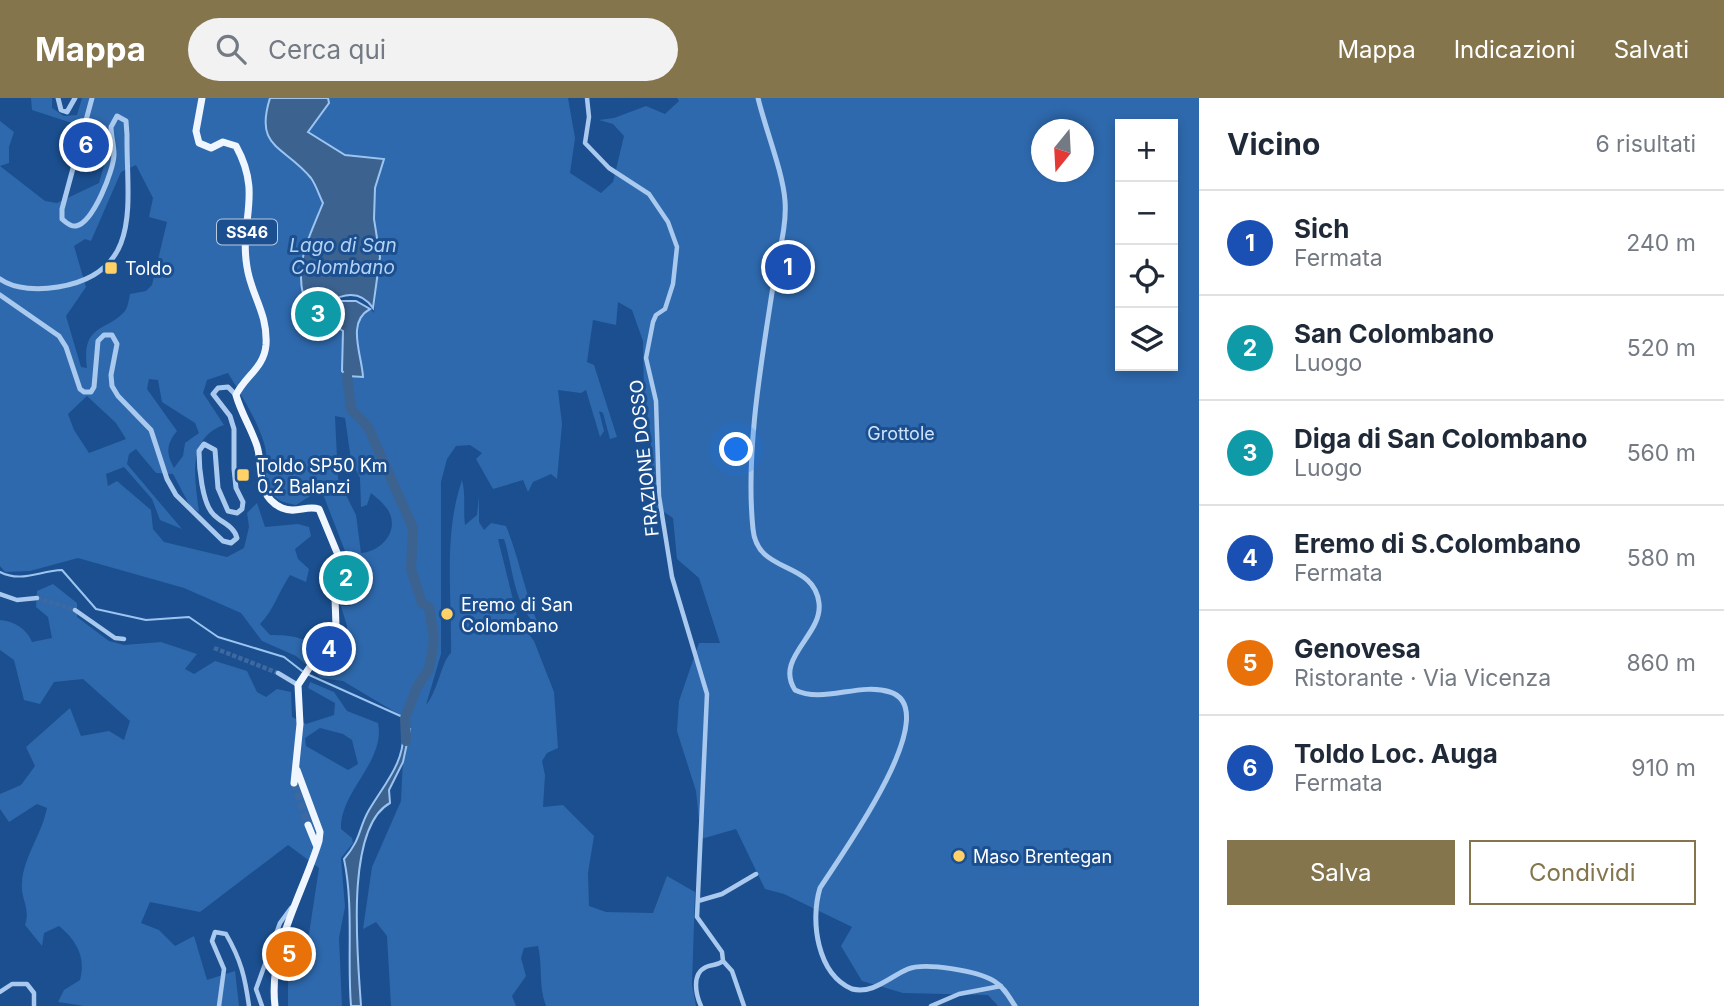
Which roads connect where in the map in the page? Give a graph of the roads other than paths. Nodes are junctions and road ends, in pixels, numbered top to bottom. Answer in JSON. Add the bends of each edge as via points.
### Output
{"nodes":[{"id":1,"x":58,"y":98,"type":"edge"},
{"id":2,"x":75,"y":98,"type":"edge"},
{"id":3,"x":92,"y":98,"type":"edge"},
{"id":4,"x":202,"y":98,"type":"edge"},
{"id":5,"x":587,"y":98,"type":"edge"},
{"id":6,"x":758,"y":98,"type":"edge"},
{"id":7,"x":0,"y":279,"type":"edge"},
{"id":8,"x":0,"y":295,"type":"edge"},
{"id":9,"x":236,"y":395,"type":"junction"},
{"id":10,"x":0,"y":594,"type":"edge"},
{"id":11,"x":37,"y":598,"type":"tunnel mouth"},
{"id":12,"x":75,"y":610,"type":"tunnel mouth"},
{"id":13,"x":124,"y":639,"type":"dead end"},
{"id":14,"x":278,"y":673,"type":"tunnel mouth"},
{"id":15,"x":299,"y":683,"type":"junction"},
{"id":16,"x":296,"y":766,"type":"junction"},
{"id":17,"x":294,"y":783,"type":"tunnel mouth"},
{"id":18,"x":309,"y":825,"type":"tunnel mouth"},
{"id":19,"x":317,"y":848,"type":"junction"},
{"id":20,"x":756,"y":874,"type":"dead end"},
{"id":21,"x":698,"y":900,"type":"junction"},
{"id":22,"x":292,"y":908,"type":"junction"},
{"id":23,"x":723,"y":961,"type":"junction"},
{"id":24,"x":1002,"y":986,"type":"junction"},
{"id":25,"x":0,"y":992,"type":"edge"},
{"id":26,"x":34,"y":1006,"type":"edge"},
{"id":27,"x":219,"y":1006,"type":"edge"},
{"id":28,"x":248,"y":1006,"type":"edge"},
{"id":29,"x":261,"y":1006,"type":"edge"},
{"id":30,"x":275,"y":1006,"type":"edge"},
{"id":31,"x":701,"y":1006,"type":"edge"},
{"id":32,"x":744,"y":1006,"type":"edge"},
{"id":33,"x":931,"y":1006,"type":"edge"},
{"id":34,"x":1015,"y":1006,"type":"edge"}],
"edges":[{"from":1,"to":2,"type":"street","via":[[61,110],[67,112]]},
{"from":3,"to":7,"type":"street","via":[[62,219],[77,226],[95,205],[112,171],[112,121],[117,117],[126,121],[128,226],[117,256],[89,276],[63,286],[30,288]]},
{"from":4,"to":9,"type":"main road","number":"SS46","via":[[196,131],[199,143],[211,148],[223,142],[236,146],[251,185],[246,266],[264,316],[265,346],[258,370]]},
{"from":5,"to":21,"type":"street","name":"FRAZIONE DOSSO","via":[[585,143],[602,162],[649,194],[668,222],[677,247],[668,300],[653,322],[646,358],[656,401],[660,505],[672,577],[707,694]]},
{"from":6,"to":24,"type":"street","via":[[785,200],[754,439],[756,547],[807,579],[818,596],[817,620],[791,664],[789,676],[795,690],[811,695],[852,689],[888,691],[904,704],[906,714],[893,768],[820,888],[816,934],[840,982],[859,991],[924,966],[979,975]]},
{"from":8,"to":9,"type":"street","via":[[59,336],[84,392],[94,387],[98,341],[112,335],[117,344],[111,375],[118,396],[151,430],[176,495],[223,541],[231,543],[237,538],[235,531],[211,514],[205,499],[199,451],[204,444],[215,450],[222,502],[228,511],[237,513],[243,502],[236,488],[234,429],[214,394],[218,388],[228,387]]},
{"from":9,"to":15,"type":"main road","via":[[258,447],[264,491],[285,509],[319,509],[341,557],[336,627]]},
{"from":10,"to":11,"type":"street","via":[[17,600]]},
{"from":12,"to":13,"type":"street","via":[[115,638]]},
{"from":14,"to":15,"type":"street"},
{"from":15,"to":16,"type":"main road"},
{"from":16,"to":17,"type":"main road"},
{"from":16,"to":19,"type":"main road","via":[[320,832]]},
{"from":18,"to":19,"type":"main road"},
{"from":19,"to":22,"type":"main road"},
{"from":20,"to":21,"type":"street","via":[[722,894]]},
{"from":21,"to":23,"type":"street","via":[[697,917],[722,952]]},
{"from":22,"to":29,"type":"street","via":[[280,923],[256,989]]},
{"from":22,"to":30,"type":"main road","via":[[273,986]]},
{"from":23,"to":31,"type":"street","via":[[704,968],[699,975],[696,986]]},
{"from":23,"to":32,"type":"street","via":[[732,971]]},
{"from":24,"to":33,"type":"street","via":[[959,994]]},
{"from":24,"to":34,"type":"street"},
{"from":25,"to":26,"type":"street","via":[[12,984],[27,984],[34,993]]},
{"from":27,"to":28,"type":"street","via":[[224,969],[212,941],[215,932],[226,934],[239,959]]}]}
